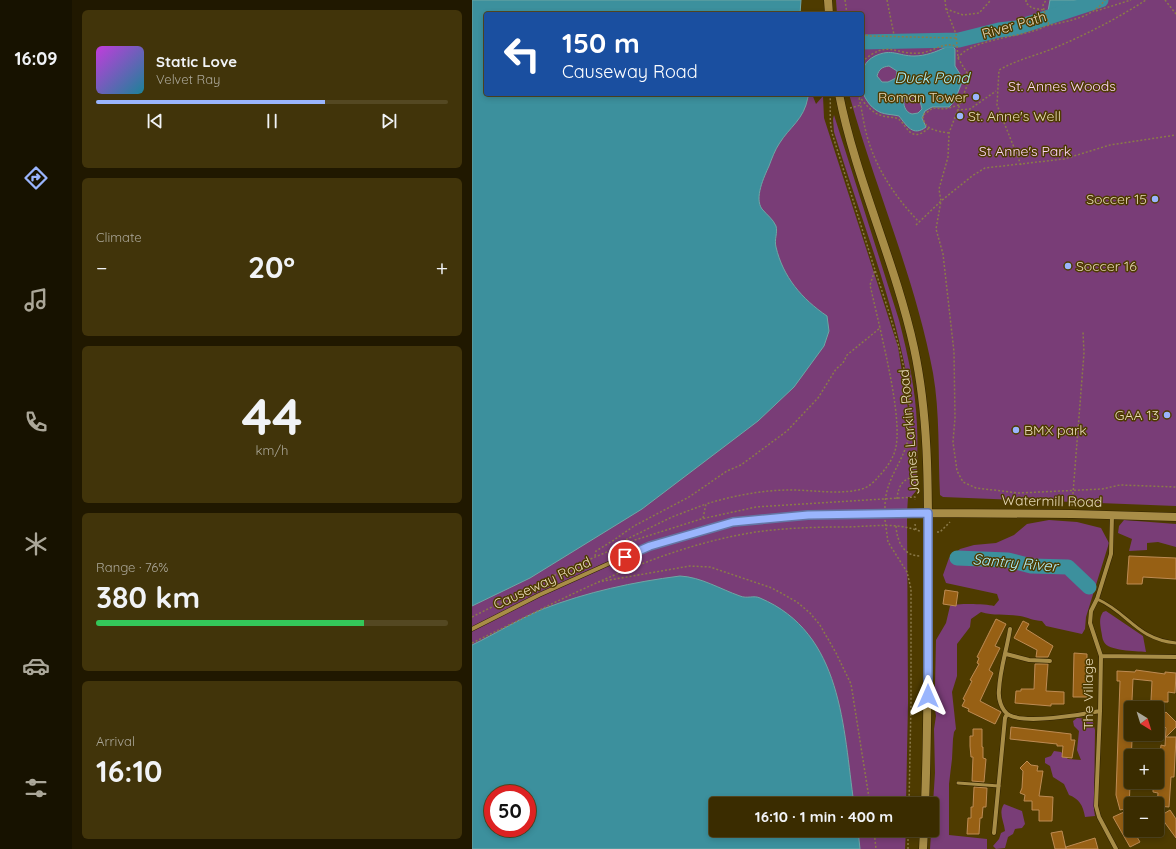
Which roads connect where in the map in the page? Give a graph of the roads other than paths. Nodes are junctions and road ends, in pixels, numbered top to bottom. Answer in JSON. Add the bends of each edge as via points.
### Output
{"nodes":[{"id":1,"x":828,"y":0,"type":"edge"},
{"id":2,"x":828,"y":12,"type":"edge"},
{"id":3,"x":840,"y":96,"type":"edge"},
{"id":4,"x":928,"y":513,"type":"junction"},
{"id":5,"x":1112,"y":515,"type":"junction"},
{"id":6,"x":1176,"y":517,"type":"edge"},
{"id":7,"x":1097,"y":599,"type":"junction"},
{"id":8,"x":472,"y":629,"type":"edge"},
{"id":9,"x":1010,"y":629,"type":"dead end"},
{"id":10,"x":1176,"y":643,"type":"edge"},
{"id":11,"x":1006,"y":654,"type":"junction"},
{"id":12,"x":1101,"y":656,"type":"junction"},
{"id":13,"x":1176,"y":657,"type":"edge"},
{"id":14,"x":1050,"y":661,"type":"dead end"},
{"id":15,"x":1100,"y":711,"type":"junction"},
{"id":16,"x":1007,"y":714,"type":"junction"},
{"id":17,"x":958,"y":783,"type":"dead end"},
{"id":18,"x":999,"y":786,"type":"junction"},
{"id":19,"x":925,"y":797,"type":"edge"},
{"id":20,"x":994,"y":833,"type":"dead end"},
{"id":21,"x":924,"y":837,"type":"edge"},
{"id":22,"x":923,"y":849,"type":"edge"},
{"id":23,"x":1116,"y":849,"type":"edge"}],
"edges":[{"from":1,"to":2,"type":"main road"},
{"from":3,"to":4,"type":"main road","name":"James Larkin Road","via":[[853,149],[914,348],[922,401]]},
{"from":4,"to":5,"type":"main road","name":"Watermill Road"},
{"from":4,"to":8,"type":"street","name":"Causeway Road","via":[[808,515],[733,522],[650,546],[539,595]]},
{"from":4,"to":19,"type":"main road","name":"James Larkin Road","via":[[928,751]]},
{"from":5,"to":6,"type":"main road","name":"Watermill Road"},
{"from":5,"to":7,"type":"street","name":"The Village","via":[[1111,554]]},
{"from":7,"to":10,"type":"lane","via":[[1107,603],[1146,635],[1162,642]]},
{"from":7,"to":12,"type":"street","name":"The Village","via":[[1091,611],[1090,623]]},
{"from":9,"to":11,"type":"street"},
{"from":11,"to":14,"type":"street","via":[[1029,660]]},
{"from":11,"to":16,"type":"street","via":[[998,691]]},
{"from":12,"to":13,"type":"street"},
{"from":12,"to":15,"type":"street","name":"The Village"},
{"from":15,"to":16,"type":"street","via":[[1059,718],[1015,717]]},
{"from":15,"to":23,"type":"street","name":"The Village","via":[[1096,806]]},
{"from":16,"to":18,"type":"street"},
{"from":17,"to":18,"type":"lane"},
{"from":18,"to":20,"type":"street"},
{"from":21,"to":22,"type":"main road"}]}
